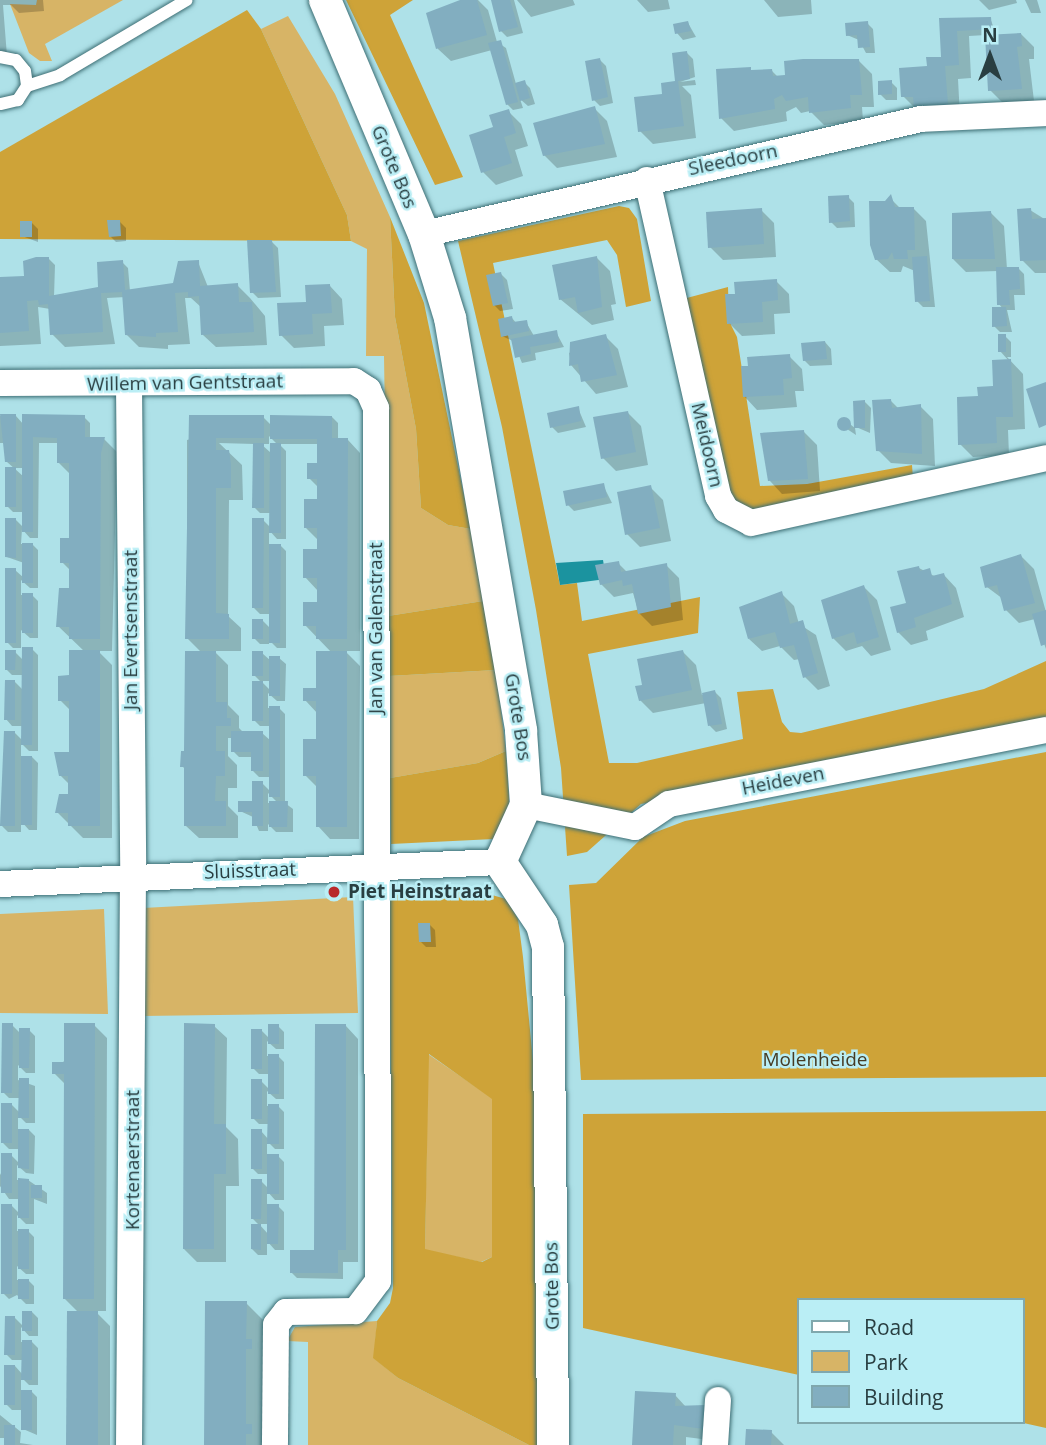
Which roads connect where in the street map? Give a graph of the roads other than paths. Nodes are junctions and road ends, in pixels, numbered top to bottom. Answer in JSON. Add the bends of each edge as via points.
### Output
{"nodes":[{"id":1,"x":187,"y":0,"type":"edge"},
{"id":2,"x":326,"y":0,"type":"edge"},
{"id":3,"x":0,"y":57,"type":"edge"},
{"id":4,"x":27,"y":86,"type":"junction"},
{"id":5,"x":0,"y":104,"type":"edge"},
{"id":6,"x":1046,"y":113,"type":"edge"},
{"id":7,"x":647,"y":180,"type":"junction"},
{"id":8,"x":424,"y":234,"type":"junction"},
{"id":9,"x":0,"y":383,"type":"edge"},
{"id":10,"x":129,"y":384,"type":"junction"},
{"id":11,"x":368,"y":390,"type":"joint"},
{"id":12,"x":1046,"y":458,"type":"edge"},
{"id":13,"x":1046,"y":730,"type":"edge"},
{"id":14,"x":526,"y":804,"type":"junction"},
{"id":15,"x":500,"y":862,"type":"junction"},
{"id":16,"x":376,"y":867,"type":"junction"},
{"id":17,"x":133,"y":875,"type":"junction"},
{"id":18,"x":0,"y":884,"type":"edge"},
{"id":19,"x":718,"y":1400,"type":"dead end"},
{"id":20,"x":129,"y":1445,"type":"edge"},
{"id":21,"x":275,"y":1445,"type":"edge"},
{"id":22,"x":553,"y":1445,"type":"edge"},
{"id":23,"x":715,"y":1445,"type":"edge"}],
"edges":[{"from":1,"to":4,"type":"lane","via":[[60,75]]},
{"from":2,"to":8,"type":"street","name":"Grote Bos"},
{"from":3,"to":4,"type":"lane","via":[[16,60],[25,71]]},
{"from":4,"to":5,"type":"lane","via":[[18,100]]},
{"from":6,"to":7,"type":"street","name":"Sleedoorn","via":[[921,119]]},
{"from":7,"to":8,"type":"street","name":"Sleedoorn"},
{"from":7,"to":12,"type":"street","name":"Meidoorn","via":[[718,496],[726,510],[751,523]]},
{"from":8,"to":14,"type":"street","name":"Grote Bos","via":[[450,318],[521,731]]},
{"from":9,"to":10,"type":"street","name":"Willem van Gentstraat"},
{"from":10,"to":11,"type":"street","name":"Willem van Gentstraat","via":[[354,381]]},
{"from":10,"to":17,"type":"street","name":"Jan Evertsenstraat"},
{"from":11,"to":16,"type":"street","name":"Jan van Galenstraat","via":[[376,408]]},
{"from":13,"to":14,"type":"street","name":"Heideven","via":[[669,804],[635,827]]},
{"from":14,"to":15,"type":"street","name":"Grote Bos"},
{"from":15,"to":16,"type":"street","name":"Sluisstraat"},
{"from":15,"to":22,"type":"street","name":"Grote Bos","via":[[542,925],[548,947]]},
{"from":16,"to":17,"type":"street","name":"Sluisstraat"},
{"from":16,"to":21,"type":"street","via":[[378,1281],[355,1311],[286,1312],[275,1325]]},
{"from":17,"to":18,"type":"street","name":"Sluisstraat"},
{"from":17,"to":20,"type":"street","name":"Kortenaerstraat"},
{"from":19,"to":23,"type":"street"}]}
